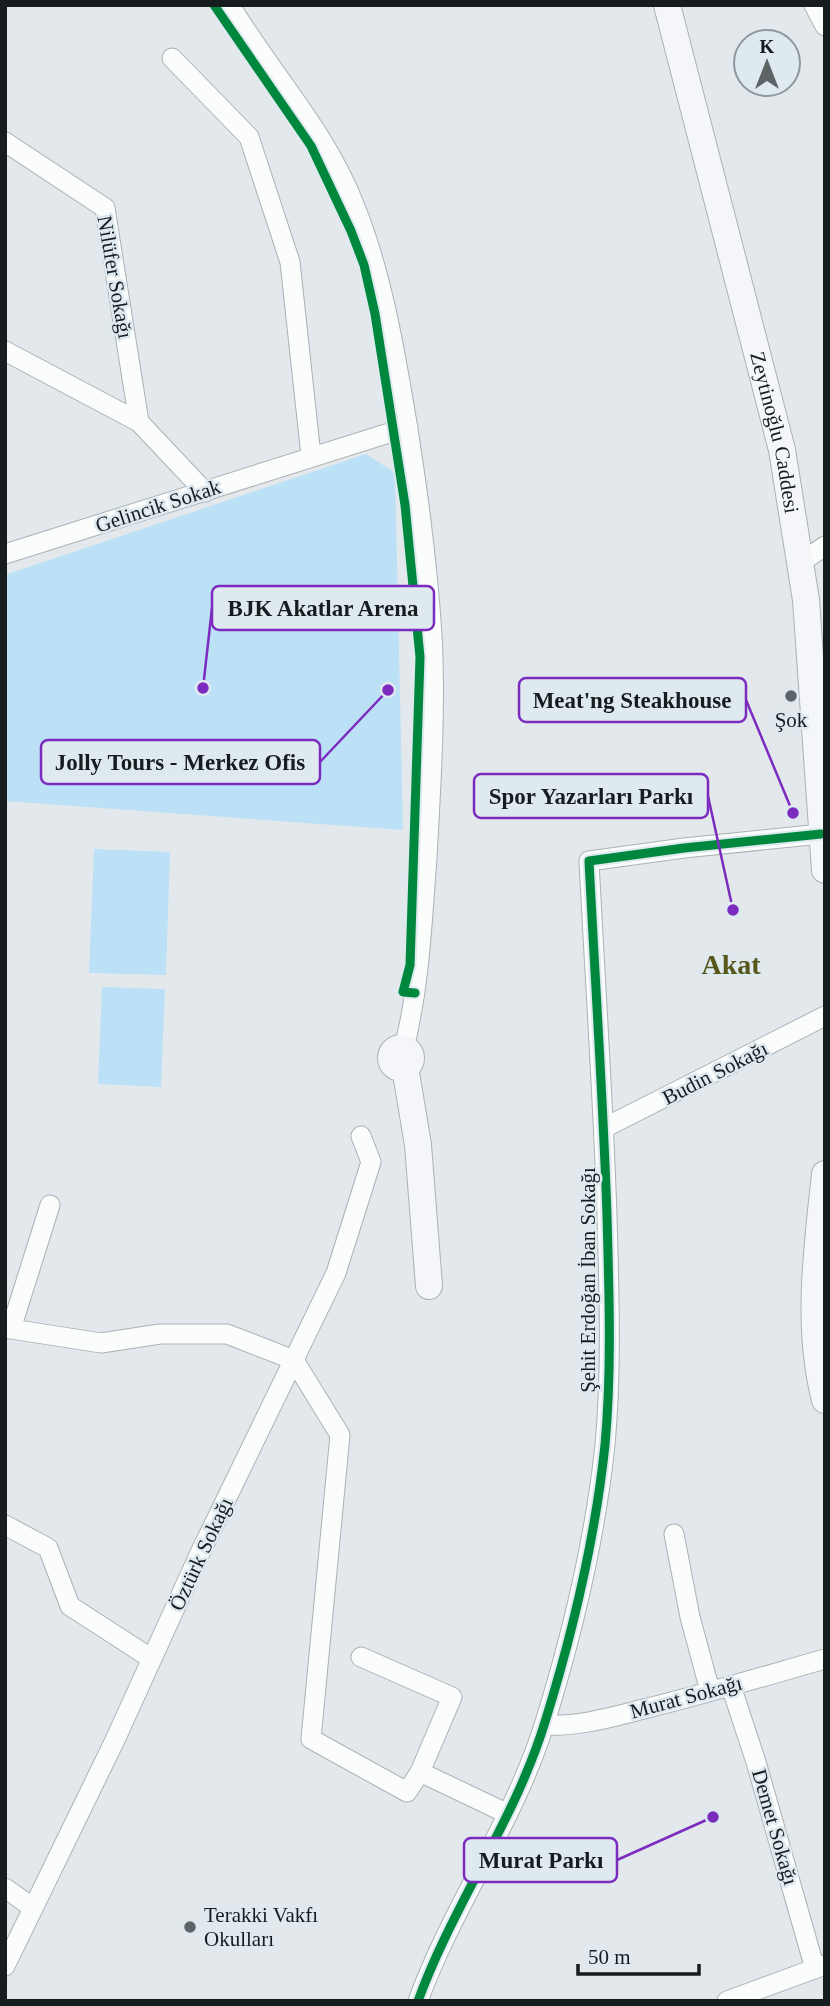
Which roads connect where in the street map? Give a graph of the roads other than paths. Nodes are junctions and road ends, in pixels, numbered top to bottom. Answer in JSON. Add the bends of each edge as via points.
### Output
{"nodes":[{"id":1,"x":230,"y":5,"type":"edge"},
{"id":2,"x":667,"y":5,"type":"edge"},
{"id":3,"x":814,"y":5,"type":"edge"},
{"id":4,"x":825,"y":26,"type":"edge"},
{"id":5,"x":172,"y":58,"type":"dead end"},
{"id":6,"x":5,"y":142,"type":"edge"},
{"id":7,"x":5,"y":351,"type":"edge"},
{"id":8,"x":139,"y":422,"type":"junction"},
{"id":9,"x":408,"y":427,"type":"junction"},
{"id":10,"x":311,"y":456,"type":"junction"},
{"id":11,"x":205,"y":492,"type":"junction"},
{"id":12,"x":825,"y":546,"type":"edge"},
{"id":13,"x":5,"y":554,"type":"edge"},
{"id":14,"x":800,"y":563,"type":"junction"},
{"id":15,"x":821,"y":834,"type":"junction"},
{"id":16,"x":825,"y":870,"type":"edge"},
{"id":17,"x":825,"y":1016,"type":"edge"},
{"id":18,"x":405,"y":1057,"type":"joint"},
{"id":19,"x":604,"y":1128,"type":"junction"},
{"id":20,"x":361,"y":1136,"type":"dead end"},
{"id":21,"x":825,"y":1174,"type":"edge"},
{"id":22,"x":50,"y":1205,"type":"dead end"},
{"id":23,"x":821,"y":1247,"type":"edge"},
{"id":24,"x":429,"y":1286,"type":"dead end"},
{"id":25,"x":8,"y":1328,"type":"edge"},
{"id":26,"x":294,"y":1360,"type":"junction"},
{"id":27,"x":825,"y":1400,"type":"edge"},
{"id":28,"x":5,"y":1525,"type":"edge"},
{"id":29,"x":674,"y":1534,"type":"dead end"},
{"id":30,"x":361,"y":1657,"type":"dead end"},
{"id":31,"x":825,"y":1658,"type":"edge"},
{"id":32,"x":152,"y":1660,"type":"junction"},
{"id":33,"x":731,"y":1686,"type":"junction"},
{"id":34,"x":710,"y":1691,"type":"junction"},
{"id":35,"x":544,"y":1725,"type":"junction"},
{"id":36,"x":420,"y":1772,"type":"junction"},
{"id":37,"x":508,"y":1814,"type":"junction"},
{"id":38,"x":5,"y":1888,"type":"edge"},
{"id":39,"x":33,"y":1908,"type":"junction"},
{"id":40,"x":5,"y":1966,"type":"edge"},
{"id":41,"x":820,"y":1967,"type":"edge"},
{"id":42,"x":418,"y":2001,"type":"edge"},
{"id":43,"x":727,"y":2001,"type":"edge"}],
"edges":[{"from":1,"to":9,"type":"street","via":[[316,128],[354,204],[386,303]]},
{"from":2,"to":14,"type":"street","name":"Zeytinoğlu Caddesi","via":[[782,450]]},
{"from":3,"to":4,"type":"street"},
{"from":5,"to":10,"type":"street","via":[[249,137],[290,262]]},
{"from":6,"to":8,"type":"street","name":"Nilüfer Sokağı","via":[[105,208]]},
{"from":7,"to":8,"type":"street"},
{"from":8,"to":11,"type":"street"},
{"from":9,"to":10,"type":"street","name":"Gelincik Sokak"},
{"from":9,"to":18,"type":"street","via":[[432,634],[433,721],[419,972]]},
{"from":10,"to":11,"type":"street","name":"Gelincik Sokak"},
{"from":11,"to":13,"type":"street","name":"Gelincik Sokak"},
{"from":12,"to":14,"type":"street"},
{"from":14,"to":15,"type":"street","name":"Zeytinoğlu Caddesi"},
{"from":15,"to":16,"type":"street","name":"Zeytinoğlu Caddesi"},
{"from":15,"to":19,"type":"street","name":"Şehit Erdoğan İban Sokağı","via":[[589,861]]},
{"from":17,"to":19,"type":"street","name":"Budin Sokağı"},
{"from":18,"to":24,"type":"street","via":[[418,1145]]},
{"from":19,"to":35,"type":"street","name":"Şehit Erdoğan İban Sokağı","via":[[611,1325],[605,1443],[597,1511],[567,1647]]},
{"from":20,"to":26,"type":"street","name":"Öztürk Sokağı","via":[[371,1162],[336,1273]]},
{"from":21,"to":23,"type":"street"},
{"from":22,"to":25,"type":"street"},
{"from":23,"to":27,"type":"street","via":[[814,1298]]},
{"from":25,"to":26,"type":"street","via":[[101,1343],[160,1334],[227,1334]]},
{"from":26,"to":32,"type":"street","name":"Öztürk Sokağı"},
{"from":26,"to":36,"type":"street","via":[[340,1435],[311,1739],[407,1793]]},
{"from":28,"to":32,"type":"street","via":[[48,1549],[70,1606]]},
{"from":29,"to":34,"type":"street"},
{"from":30,"to":36,"type":"street","via":[[452,1697]]},
{"from":31,"to":33,"type":"street","name":"Murat Sokağı"},
{"from":32,"to":39,"type":"street","name":"Öztürk Sokağı"},
{"from":33,"to":34,"type":"street","name":"Murat Sokağı"},
{"from":33,"to":41,"type":"street","name":"Demet Sokağı"},
{"from":34,"to":35,"type":"street","name":"Murat Sokağı","via":[[582,1723]]},
{"from":35,"to":37,"type":"street","name":"Şehit Erdoğan İban Sokağı"},
{"from":36,"to":37,"type":"street"},
{"from":37,"to":42,"type":"street","name":"Şehit Erdoğan İban Sokağı"},
{"from":38,"to":39,"type":"street"},
{"from":39,"to":40,"type":"street","name":"Öztürk Sokağı"},
{"from":41,"to":43,"type":"street"}]}
